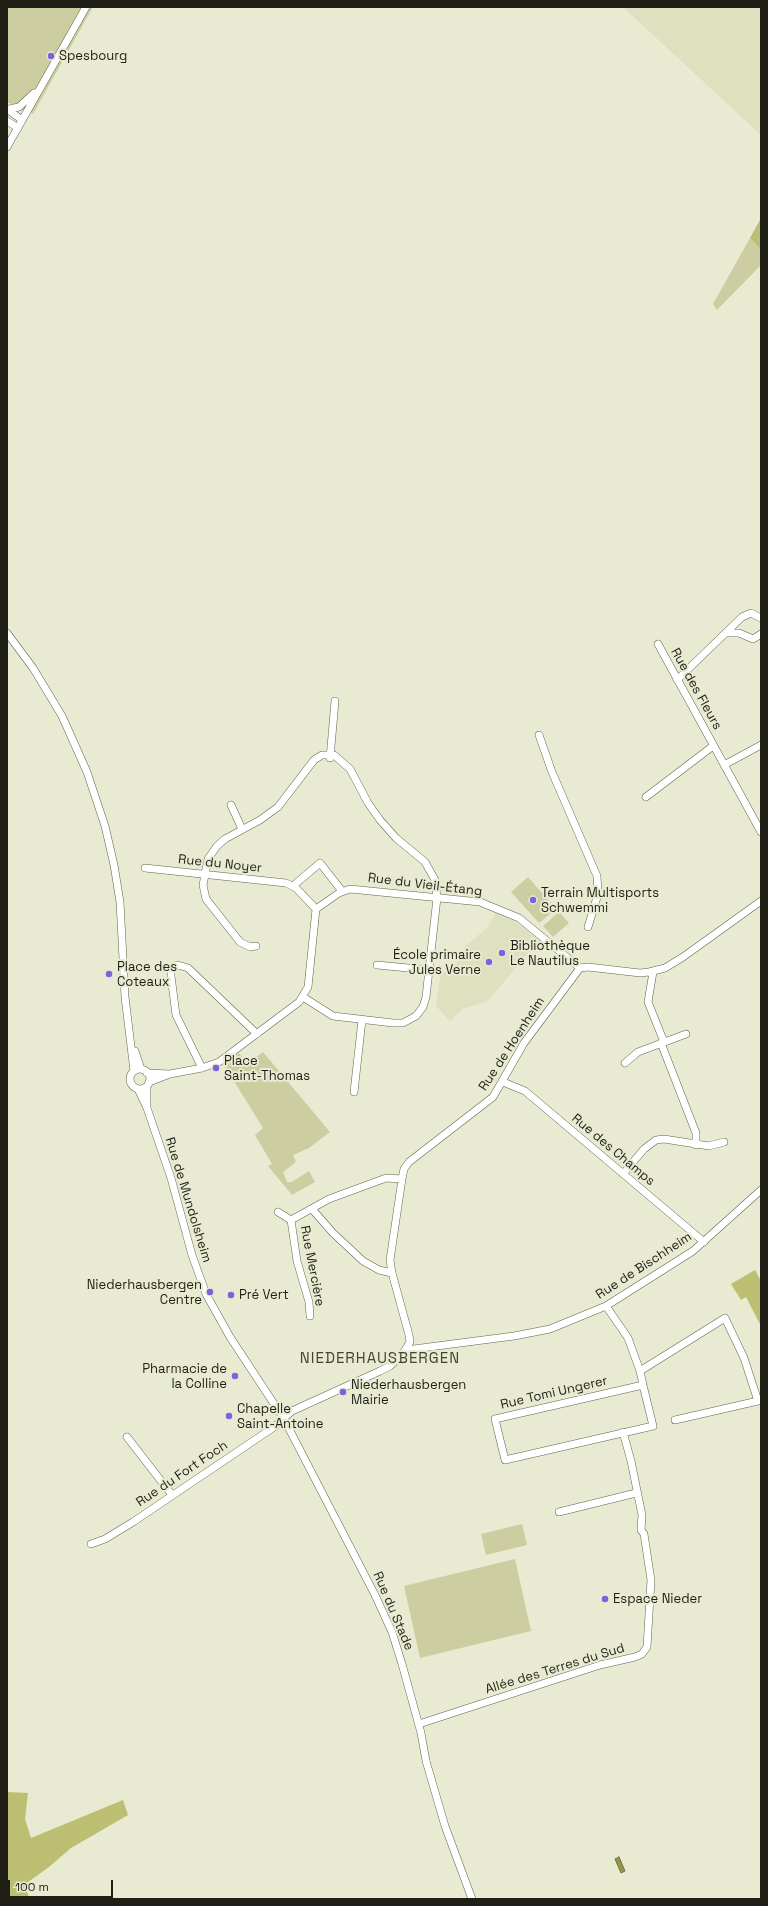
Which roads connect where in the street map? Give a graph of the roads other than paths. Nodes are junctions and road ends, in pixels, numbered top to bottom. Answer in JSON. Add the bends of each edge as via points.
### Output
{"nodes":[{"id":1,"x":86,"y":7,"type":"edge"},
{"id":2,"x":45,"y":79,"type":"junction"},
{"id":3,"x":8,"y":109,"type":"edge"},
{"id":4,"x":22,"y":120,"type":"junction"},
{"id":5,"x":7,"y":121,"type":"edge"},
{"id":6,"x":18,"y":128,"type":"junction"},
{"id":7,"x":7,"y":147,"type":"edge"},
{"id":8,"x":761,"y":618,"type":"edge"},
{"id":9,"x":7,"y":633,"type":"edge"},
{"id":10,"x":726,"y":633,"type":"junction"},
{"id":11,"x":761,"y":634,"type":"edge"},
{"id":12,"x":658,"y":644,"type":"dead end"},
{"id":13,"x":677,"y":680,"type":"junction"},
{"id":14,"x":335,"y":701,"type":"dead end"},
{"id":15,"x":539,"y":735,"type":"dead end"},
{"id":16,"x":761,"y":745,"type":"edge"},
{"id":17,"x":713,"y":746,"type":"junction"},
{"id":18,"x":330,"y":756,"type":"junction"},
{"id":19,"x":724,"y":765,"type":"junction"},
{"id":20,"x":646,"y":797,"type":"dead end"},
{"id":21,"x":231,"y":805,"type":"dead end"},
{"id":22,"x":242,"y":829,"type":"junction"},
{"id":23,"x":761,"y":832,"type":"edge"},
{"id":24,"x":145,"y":868,"type":"dead end"},
{"id":25,"x":204,"y":874,"type":"junction"},
{"id":26,"x":293,"y":886,"type":"junction"},
{"id":27,"x":342,"y":891,"type":"junction"},
{"id":28,"x":436,"y":898,"type":"junction"},
{"id":29,"x":761,"y":901,"type":"edge"},
{"id":30,"x":316,"y":909,"type":"junction"},
{"id":31,"x":588,"y":926,"type":"dead end"},
{"id":32,"x":256,"y":946,"type":"dead end"},
{"id":33,"x":377,"y":965,"type":"dead end"},
{"id":34,"x":580,"y":968,"type":"junction"},
{"id":35,"x":429,"y":970,"type":"junction"},
{"id":36,"x":653,"y":972,"type":"junction"},
{"id":37,"x":303,"y":998,"type":"junction"},
{"id":38,"x":362,"y":1020,"type":"junction"},
{"id":39,"x":257,"y":1034,"type":"junction"},
{"id":40,"x":686,"y":1034,"type":"dead end"},
{"id":41,"x":662,"y":1042,"type":"junction"},
{"id":42,"x":625,"y":1064,"type":"dead end"},
{"id":43,"x":202,"y":1068,"type":"junction"},
{"id":44,"x":141,"y":1071,"type":"junction"},
{"id":45,"x":170,"y":1074,"type":"junction"},
{"id":46,"x":503,"y":1082,"type":"junction"},
{"id":47,"x":148,"y":1084,"type":"junction"},
{"id":48,"x":138,"y":1089,"type":"junction"},
{"id":49,"x":354,"y":1092,"type":"dead end"},
{"id":50,"x":147,"y":1108,"type":"junction"},
{"id":51,"x":724,"y":1142,"type":"dead end"},
{"id":52,"x":696,"y":1145,"type":"junction"},
{"id":53,"x":623,"y":1174,"type":"junction"},
{"id":54,"x":402,"y":1180,"type":"junction"},
{"id":55,"x":761,"y":1190,"type":"edge"},
{"id":56,"x":312,"y":1208,"type":"junction"},
{"id":57,"x":278,"y":1212,"type":"dead end"},
{"id":58,"x":291,"y":1220,"type":"junction"},
{"id":59,"x":704,"y":1242,"type":"junction"},
{"id":60,"x":392,"y":1273,"type":"junction"},
{"id":61,"x":606,"y":1306,"type":"junction"},
{"id":62,"x":310,"y":1316,"type":"dead end"},
{"id":63,"x":406,"y":1350,"type":"junction"},
{"id":64,"x":640,"y":1371,"type":"junction"},
{"id":65,"x":644,"y":1385,"type":"junction"},
{"id":66,"x":284,"y":1419,"type":"junction"},
{"id":67,"x":675,"y":1420,"type":"dead end"},
{"id":68,"x":623,"y":1432,"type":"junction"},
{"id":69,"x":127,"y":1437,"type":"dead end"},
{"id":70,"x":636,"y":1493,"type":"junction"},
{"id":71,"x":172,"y":1495,"type":"junction"},
{"id":72,"x":559,"y":1512,"type":"dead end"},
{"id":73,"x":91,"y":1544,"type":"dead end"},
{"id":74,"x":419,"y":1724,"type":"junction"},
{"id":75,"x":472,"y":1899,"type":"edge"}],
"edges":[{"from":1,"to":2,"type":"street"},
{"from":2,"to":3,"type":"street","via":[[23,104]]},
{"from":2,"to":4,"type":"street"},
{"from":3,"to":4,"type":"street"},
{"from":4,"to":6,"type":"street"},
{"from":5,"to":6,"type":"street"},
{"from":6,"to":7,"type":"street"},
{"from":8,"to":10,"type":"street","via":[[751,613],[746,614]]},
{"from":9,"to":44,"type":"street","via":[[33,668],[62,716],[87,772],[105,826],[120,902],[125,997],[132,1042]]},
{"from":10,"to":11,"type":"street","via":[[739,633],[753,639]]},
{"from":10,"to":13,"type":"street"},
{"from":12,"to":13,"type":"street","name":"Rue des Fleurs"},
{"from":13,"to":17,"type":"street","name":"Rue des Fleurs"},
{"from":14,"to":18,"type":"street"},
{"from":15,"to":31,"type":"street","via":[[557,784],[598,876],[598,894]]},
{"from":16,"to":19,"type":"street"},
{"from":17,"to":19,"type":"street","name":"Rue des Fleurs"},
{"from":17,"to":20,"type":"street","name":"Rue des Fleurs"},
{"from":18,"to":22,"type":"street","via":[[317,758],[307,767],[278,807]]},
{"from":18,"to":28,"type":"street","via":[[342,760],[353,773],[380,820],[396,838],[427,864],[435,880]]},
{"from":19,"to":23,"type":"street","name":"Rue des Fleurs"},
{"from":21,"to":22,"type":"street"},
{"from":22,"to":25,"type":"street","via":[[213,850]]},
{"from":24,"to":25,"type":"street","name":"Rue du Noyer"},
{"from":25,"to":26,"type":"street","name":"Rue du Noyer","via":[[286,883]]},
{"from":25,"to":32,"type":"street","via":[[203,891],[208,902],[240,942],[250,947]]},
{"from":26,"to":27,"type":"street","via":[[320,863]]},
{"from":26,"to":30,"type":"street"},
{"from":27,"to":28,"type":"street","name":"Rue du Vieil-Étang","via":[[350,889]]},
{"from":27,"to":30,"type":"street"},
{"from":28,"to":34,"type":"street","name":"Rue du Vieil-Étang","via":[[480,902],[506,912],[528,925]]},
{"from":28,"to":35,"type":"street"},
{"from":29,"to":36,"type":"street","via":[[676,961]]},
{"from":30,"to":37,"type":"street","via":[[308,987]]},
{"from":33,"to":35,"type":"street"},
{"from":34,"to":36,"type":"street","via":[[588,966],[634,973]]},
{"from":34,"to":46,"type":"street","name":"Rue de Hoenheim","via":[[524,1043]]},
{"from":35,"to":38,"type":"street","via":[[425,1003],[416,1016],[399,1023]]},
{"from":36,"to":41,"type":"street","via":[[648,1002]]},
{"from":37,"to":38,"type":"street","via":[[333,1016]]},
{"from":37,"to":39,"type":"street"},
{"from":38,"to":49,"type":"street"},
{"from":39,"to":43,"type":"street","via":[[219,1062]]},
{"from":39,"to":43,"type":"street","via":[[202,980],[188,968],[178,965],[171,970],[176,1016]]},
{"from":40,"to":41,"type":"street"},
{"from":41,"to":42,"type":"street","via":[[638,1052]]},
{"from":41,"to":52,"type":"street","via":[[696,1133]]},
{"from":43,"to":45,"type":"street"},
{"from":44,"to":45,"type":"street"},
{"from":44,"to":47,"type":"street","name":"Rue de Mundolsheim"},
{"from":44,"to":48,"type":"street","name":"Rue de Mundolsheim","via":[[130,1079],[131,1084]]},
{"from":45,"to":47,"type":"street"},
{"from":46,"to":53,"type":"street","name":"Rue des Champs","via":[[525,1091]]},
{"from":46,"to":54,"type":"street","name":"Rue de Hoenheim","via":[[490,1101],[413,1158],[404,1169]]},
{"from":47,"to":48,"type":"street"},
{"from":47,"to":50,"type":"street","name":"Rue de Mundolsheim"},
{"from":48,"to":50,"type":"street","name":"Rue de Mundolsheim"},
{"from":50,"to":66,"type":"street","name":"Rue de Mundolsheim","via":[[206,1294],[226,1332]]},
{"from":51,"to":52,"type":"street","via":[[709,1146]]},
{"from":52,"to":53,"type":"street","via":[[656,1140],[644,1149]]},
{"from":53,"to":59,"type":"street","name":"Rue des Champs"},
{"from":54,"to":56,"type":"street","name":"Rue Mercière","via":[[386,1178]]},
{"from":54,"to":60,"type":"street","name":"Rue de Hoenheim","via":[[390,1253]]},
{"from":55,"to":59,"type":"street","name":"Rue de Bischheim"},
{"from":56,"to":58,"type":"street","name":"Rue Mercière"},
{"from":56,"to":60,"type":"street","via":[[333,1233],[363,1261],[379,1270]]},
{"from":57,"to":58,"type":"street","name":"Rue Mercière"},
{"from":58,"to":62,"type":"street","name":"Rue Mercière","via":[[297,1261]]},
{"from":59,"to":61,"type":"street","name":"Rue de Bischheim"},
{"from":60,"to":63,"type":"street","name":"Rue de Hoenheim","via":[[409,1334],[410,1342]]},
{"from":61,"to":63,"type":"street","name":"Rue de Bischheim","via":[[550,1329]]},
{"from":61,"to":64,"type":"street","via":[[628,1338]]},
{"from":63,"to":66,"type":"street","via":[[390,1366],[292,1411]]},
{"from":64,"to":65,"type":"street"},
{"from":64,"to":67,"type":"street","via":[[726,1318],[744,1358],[758,1401]]},
{"from":65,"to":68,"type":"street","name":"Rue Tomi Ungerer","via":[[653,1426]]},
{"from":65,"to":68,"type":"street","name":"Rue Tomi Ungerer","via":[[495,1419],[505,1460]]},
{"from":66,"to":71,"type":"street","name":"Rue du Fort Foch"},
{"from":66,"to":74,"type":"street","name":"Rue du Stade","via":[[375,1594],[392,1632]]},
{"from":68,"to":70,"type":"street","name":"Allée des Terres du Sud"},
{"from":69,"to":71,"type":"street"},
{"from":70,"to":72,"type":"street"},
{"from":70,"to":74,"type":"street","name":"Allée des Terres du Sud","via":[[642,1516],[641,1530],[644,1534],[651,1580],[647,1647],[642,1654],[579,1671]]},
{"from":71,"to":73,"type":"street","name":"Rue du Fort Foch","via":[[105,1539]]},
{"from":74,"to":75,"type":"street","name":"Rue du Stade","via":[[426,1761],[445,1826]]}]}
